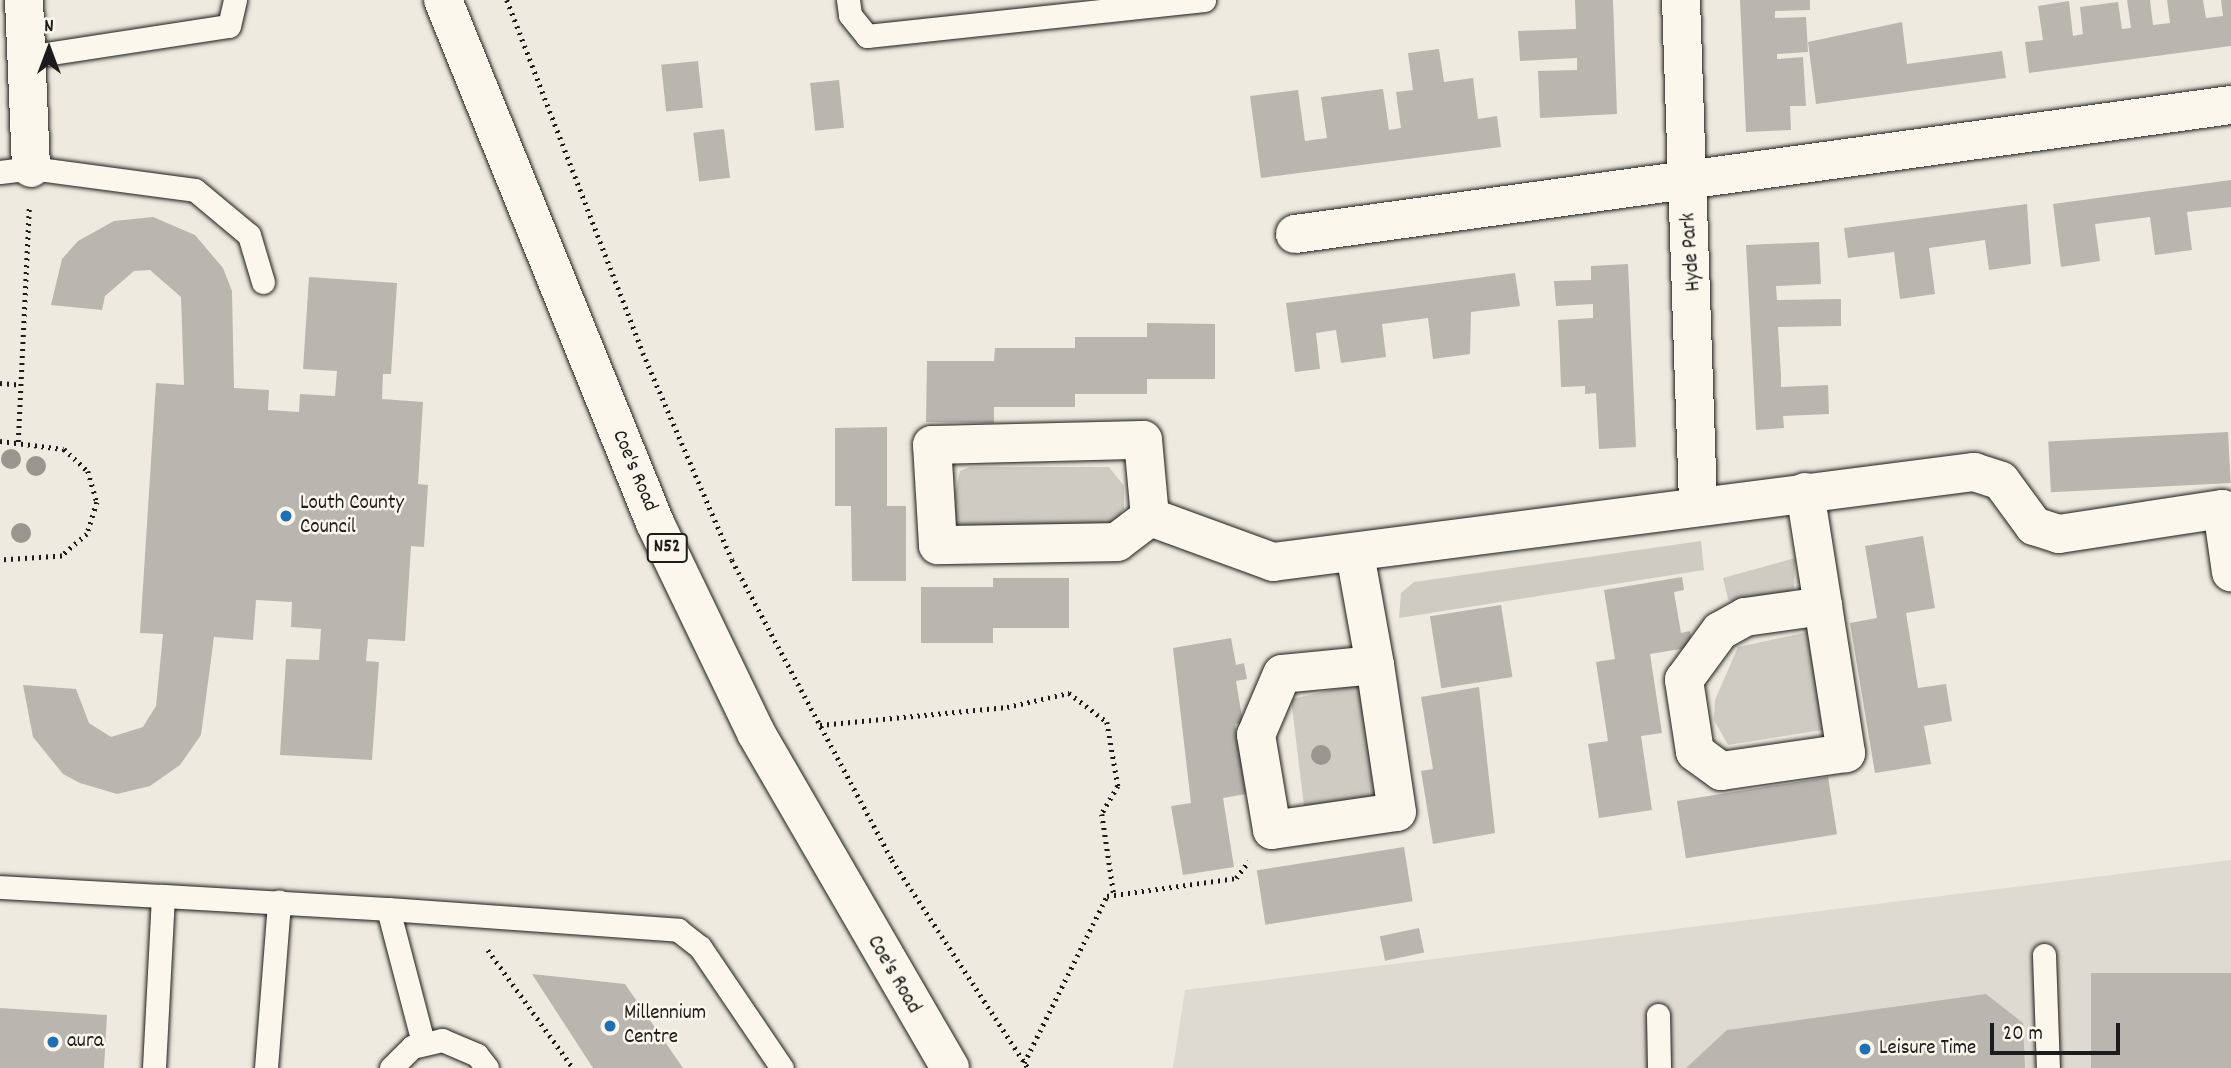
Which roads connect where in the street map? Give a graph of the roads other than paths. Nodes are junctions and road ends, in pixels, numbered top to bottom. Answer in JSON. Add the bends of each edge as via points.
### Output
{"nodes":[{"id":1,"x":24,"y":0,"type":"edge"},
{"id":2,"x":235,"y":0,"type":"edge"},
{"id":3,"x":443,"y":0,"type":"edge"},
{"id":4,"x":849,"y":0,"type":"edge"},
{"id":5,"x":1204,"y":0,"type":"edge"},
{"id":6,"x":1681,"y":0,"type":"edge"},
{"id":7,"x":26,"y":57,"type":"junction"},
{"id":8,"x":2231,"y":105,"type":"edge"},
{"id":9,"x":16,"y":170,"type":"edge"},
{"id":10,"x":1686,"y":181,"type":"junction"},
{"id":11,"x":1295,"y":234,"type":"dead end"},
{"id":12,"x":262,"y":282,"type":"dead end"},
{"id":13,"x":1805,"y":492,"type":"junction"},
{"id":14,"x":1698,"y":503,"type":"junction"},
{"id":15,"x":1150,"y":517,"type":"junction"},
{"id":16,"x":1354,"y":554,"type":"junction"},
{"id":17,"x":2231,"y":572,"type":"edge"},
{"id":18,"x":1823,"y":606,"type":"junction"},
{"id":19,"x":1375,"y":664,"type":"junction"},
{"id":20,"x":0,"y":887,"type":"edge"},
{"id":21,"x":163,"y":896,"type":"junction"},
{"id":22,"x":279,"y":902,"type":"junction"},
{"id":23,"x":388,"y":909,"type":"junction"},
{"id":24,"x":2044,"y":955,"type":"dead end"},
{"id":25,"x":1657,"y":1014,"type":"dead end"},
{"id":26,"x":423,"y":1042,"type":"junction"},
{"id":27,"x":154,"y":1068,"type":"edge"},
{"id":28,"x":266,"y":1068,"type":"edge"},
{"id":29,"x":391,"y":1068,"type":"edge"},
{"id":30,"x":487,"y":1068,"type":"edge"},
{"id":31,"x":782,"y":1068,"type":"edge"},
{"id":32,"x":950,"y":1068,"type":"edge"},
{"id":33,"x":1659,"y":1068,"type":"edge"},
{"id":34,"x":2048,"y":1068,"type":"edge"}],
"edges":[{"from":1,"to":7,"type":"street"},
{"from":2,"to":7,"type":"lane","via":[[229,26]]},
{"from":3,"to":32,"type":"street","name":"Coe's Road","number":"N52","via":[[667,547],[755,733]]},
{"from":4,"to":5,"type":"lane","via":[[850,15],[867,37]]},
{"from":6,"to":10,"type":"street","name":"Hyde Park"},
{"from":7,"to":9,"type":"street"},
{"from":8,"to":10,"type":"street"},
{"from":9,"to":12,"type":"lane","via":[[195,190],[248,234]]},
{"from":10,"to":11,"type":"street"},
{"from":10,"to":14,"type":"street","name":"Hyde Park"},
{"from":13,"to":14,"type":"street"},
{"from":13,"to":17,"type":"street","via":[[1974,472],[2001,481],[2034,526],[2059,534],[2222,509]]},
{"from":13,"to":18,"type":"street"},
{"from":14,"to":16,"type":"street"},
{"from":15,"to":15,"type":"street","via":[[1117,542],[938,545],[932,445],[1143,440]]},
{"from":15,"to":16,"type":"street","via":[[1273,562]]},
{"from":16,"to":19,"type":"street"},
{"from":18,"to":18,"type":"street","via":[[1846,753],[1721,771],[1695,752],[1684,680],[1720,631],[1745,617]]},
{"from":19,"to":19,"type":"street","via":[[1397,812],[1272,830],[1256,735],[1282,674]]},
{"from":20,"to":21,"type":"lane"},
{"from":21,"to":22,"type":"lane"},
{"from":21,"to":27,"type":"lane"},
{"from":22,"to":23,"type":"lane"},
{"from":22,"to":28,"type":"lane"},
{"from":23,"to":26,"type":"lane"},
{"from":23,"to":31,"type":"lane","via":[[678,930],[700,947]]},
{"from":24,"to":34,"type":"lane"},
{"from":25,"to":33,"type":"lane"},
{"from":26,"to":29,"type":"lane"},
{"from":26,"to":30,"type":"lane","via":[[453,1042]]}]}
